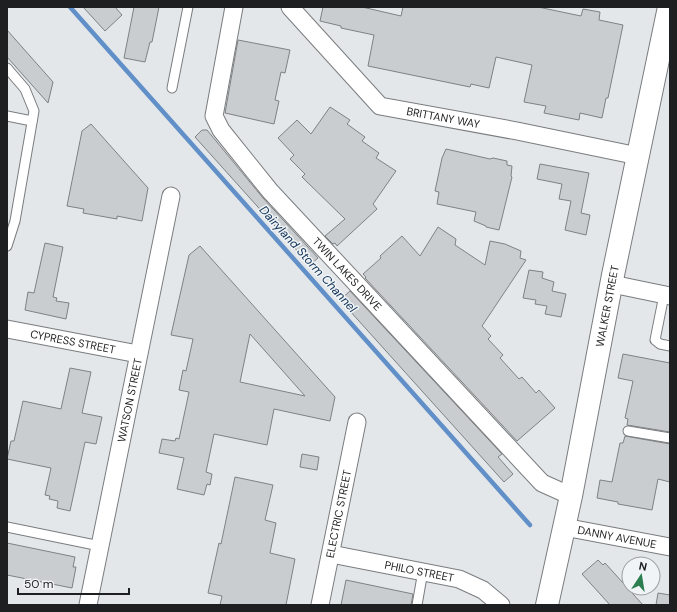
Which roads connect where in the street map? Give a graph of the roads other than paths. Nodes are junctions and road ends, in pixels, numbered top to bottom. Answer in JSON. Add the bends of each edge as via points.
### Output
{"nodes":[{"id":1,"x":188,"y":7,"type":"edge"},
{"id":2,"x":290,"y":7,"type":"edge"},
{"id":3,"x":669,"y":7,"type":"edge"},
{"id":4,"x":234,"y":8,"type":"edge"},
{"id":5,"x":665,"y":51,"type":"edge"},
{"id":6,"x":7,"y":68,"type":"edge"},
{"id":7,"x":172,"y":88,"type":"dead end"},
{"id":8,"x":7,"y":116,"type":"edge"},
{"id":9,"x":32,"y":121,"type":"junction"},
{"id":10,"x":638,"y":156,"type":"junction"},
{"id":11,"x":171,"y":196,"type":"dead end"},
{"id":12,"x":7,"y":246,"type":"edge"},
{"id":13,"x":612,"y":284,"type":"junction"},
{"id":14,"x":667,"y":295,"type":"edge"},
{"id":15,"x":7,"y":329,"type":"edge"},
{"id":16,"x":670,"y":346,"type":"edge"},
{"id":17,"x":138,"y":354,"type":"junction"},
{"id":18,"x":357,"y":422,"type":"dead end"},
{"id":19,"x":628,"y":430,"type":"dead end"},
{"id":20,"x":670,"y":438,"type":"edge"},
{"id":21,"x":571,"y":496,"type":"junction"},
{"id":22,"x":564,"y":526,"type":"junction"},
{"id":23,"x":7,"y":527,"type":"edge"},
{"id":24,"x":100,"y":546,"type":"junction"},
{"id":25,"x":670,"y":547,"type":"edge"},
{"id":26,"x":331,"y":554,"type":"junction"},
{"id":27,"x":423,"y":571,"type":"junction"},
{"id":28,"x":88,"y":605,"type":"edge"},
{"id":29,"x":320,"y":605,"type":"edge"},
{"id":30,"x":417,"y":605,"type":"edge"},
{"id":31,"x":501,"y":605,"type":"edge"},
{"id":32,"x":547,"y":605,"type":"edge"}],
"edges":[{"from":1,"to":7,"type":"lane"},
{"from":2,"to":10,"type":"street","name":"BRITTANY WAY","via":[[380,106]]},
{"from":3,"to":5,"type":"main road","name":"WALKER STREET"},
{"from":4,"to":21,"type":"street","name":"TWIN LAKES DRIVE","via":[[214,116],[221,130],[270,191],[542,483]]},
{"from":5,"to":10,"type":"main road","name":"WALKER STREET"},
{"from":6,"to":9,"type":"lane","via":[[25,89],[34,112]]},
{"from":8,"to":9,"type":"lane"},
{"from":9,"to":12,"type":"lane","via":[[15,221]]},
{"from":10,"to":13,"type":"main road","name":"WALKER STREET"},
{"from":11,"to":17,"type":"street","name":"WATSON STREET"},
{"from":13,"to":14,"type":"street"},
{"from":13,"to":21,"type":"main road","name":"WALKER STREET"},
{"from":14,"to":16,"type":"lane","via":[[655,340]]},
{"from":15,"to":17,"type":"street","name":"CYPRESS STREET"},
{"from":17,"to":24,"type":"street","name":"WATSON STREET"},
{"from":18,"to":26,"type":"street","name":"ELECTRIC STREET"},
{"from":19,"to":20,"type":"lane"},
{"from":21,"to":22,"type":"main road","name":"WALKER STREET"},
{"from":22,"to":25,"type":"street","name":"DANNY AVENUE"},
{"from":22,"to":32,"type":"main road","name":"WALKER STREET"},
{"from":23,"to":24,"type":"lane"},
{"from":24,"to":28,"type":"street","name":"WATSON STREET"},
{"from":26,"to":27,"type":"street","name":"PHILO STREET"},
{"from":26,"to":29,"type":"street","name":"ELECTRIC STREET"},
{"from":27,"to":30,"type":"lane"},
{"from":27,"to":31,"type":"street","name":"PHILO STREET","via":[[459,579],[484,590]]}]}
